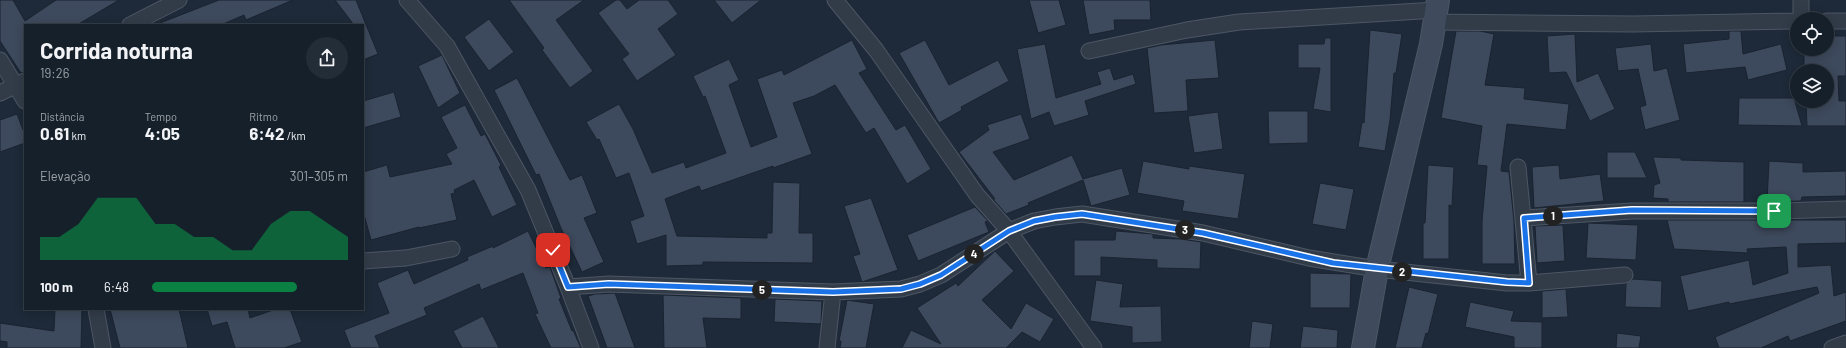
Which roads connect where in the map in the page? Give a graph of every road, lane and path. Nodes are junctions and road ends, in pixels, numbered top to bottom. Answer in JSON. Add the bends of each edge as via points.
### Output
{"nodes":[{"id":1,"x":179,"y":0,"type":"edge"},
{"id":2,"x":407,"y":0,"type":"edge"},
{"id":3,"x":835,"y":0,"type":"edge"},
{"id":4,"x":1801,"y":0,"type":"edge"},
{"id":5,"x":1437,"y":11,"type":"edge"},
{"id":6,"x":1801,"y":12,"type":"edge"},
{"id":7,"x":1790,"y":21,"type":"edge"},
{"id":8,"x":1834,"y":21,"type":"edge"},
{"id":9,"x":1846,"y":21,"type":"edge"},
{"id":10,"x":132,"y":24,"type":"edge"},
{"id":11,"x":1089,"y":51,"type":"dead end"},
{"id":12,"x":0,"y":60,"type":"edge"},
{"id":13,"x":21,"y":83,"type":"edge"},
{"id":14,"x":0,"y":93,"type":"edge"},
{"id":15,"x":24,"y":96,"type":"edge"},
{"id":16,"x":1518,"y":167,"type":"dead end"},
{"id":17,"x":1846,"y":209,"type":"edge"},
{"id":18,"x":1524,"y":218,"type":"junction"},
{"id":19,"x":1009,"y":231,"type":"junction"},
{"id":20,"x":452,"y":249,"type":"dead end"},
{"id":21,"x":364,"y":261,"type":"edge"},
{"id":22,"x":1377,"y":269,"type":"junction"},
{"id":23,"x":1625,"y":275,"type":"dead end"},
{"id":24,"x":1529,"y":283,"type":"junction"},
{"id":25,"x":568,"y":287,"type":"junction"},
{"id":26,"x":833,"y":292,"type":"junction"},
{"id":27,"x":96,"y":310,"type":"edge"},
{"id":28,"x":1846,"y":343,"type":"edge"},
{"id":29,"x":103,"y":348,"type":"edge"},
{"id":30,"x":591,"y":348,"type":"edge"},
{"id":31,"x":827,"y":348,"type":"edge"},
{"id":32,"x":1094,"y":348,"type":"edge"},
{"id":33,"x":1363,"y":348,"type":"edge"},
{"id":34,"x":1832,"y":348,"type":"edge"}],
"edges":[{"from":1,"to":10,"type":"street"},
{"from":2,"to":25,"type":"street","via":[[447,46],[479,102],[528,190]]},
{"from":3,"to":19,"type":"street","via":[[876,50],[977,195]]},
{"from":4,"to":6,"type":"street"},
{"from":5,"to":7,"type":"street","via":[[1633,24]]},
{"from":5,"to":11,"type":"street","via":[[1239,22],[1187,30]]},
{"from":5,"to":22,"type":"street"},
{"from":8,"to":9,"type":"street"},
{"from":12,"to":13,"type":"street"},
{"from":13,"to":14,"type":"street"},
{"from":13,"to":15,"type":"street"},
{"from":16,"to":18,"type":"street"},
{"from":17,"to":18,"type":"street","via":[[1632,210]]},
{"from":18,"to":24,"type":"street"},
{"from":19,"to":22,"type":"street","via":[[1041,220],[1082,214],[1203,233],[1309,258]]},
{"from":19,"to":26,"type":"street","via":[[941,275],[920,284],[901,289]]},
{"from":19,"to":32,"type":"street"},
{"from":20,"to":21,"type":"street","via":[[406,258]]},
{"from":22,"to":24,"type":"street"},
{"from":22,"to":33,"type":"street"},
{"from":23,"to":24,"type":"street"},
{"from":25,"to":26,"type":"street","via":[[609,284]]},
{"from":25,"to":30,"type":"street"},
{"from":26,"to":31,"type":"street"},
{"from":27,"to":29,"type":"street"},
{"from":28,"to":34,"type":"street"}]}
